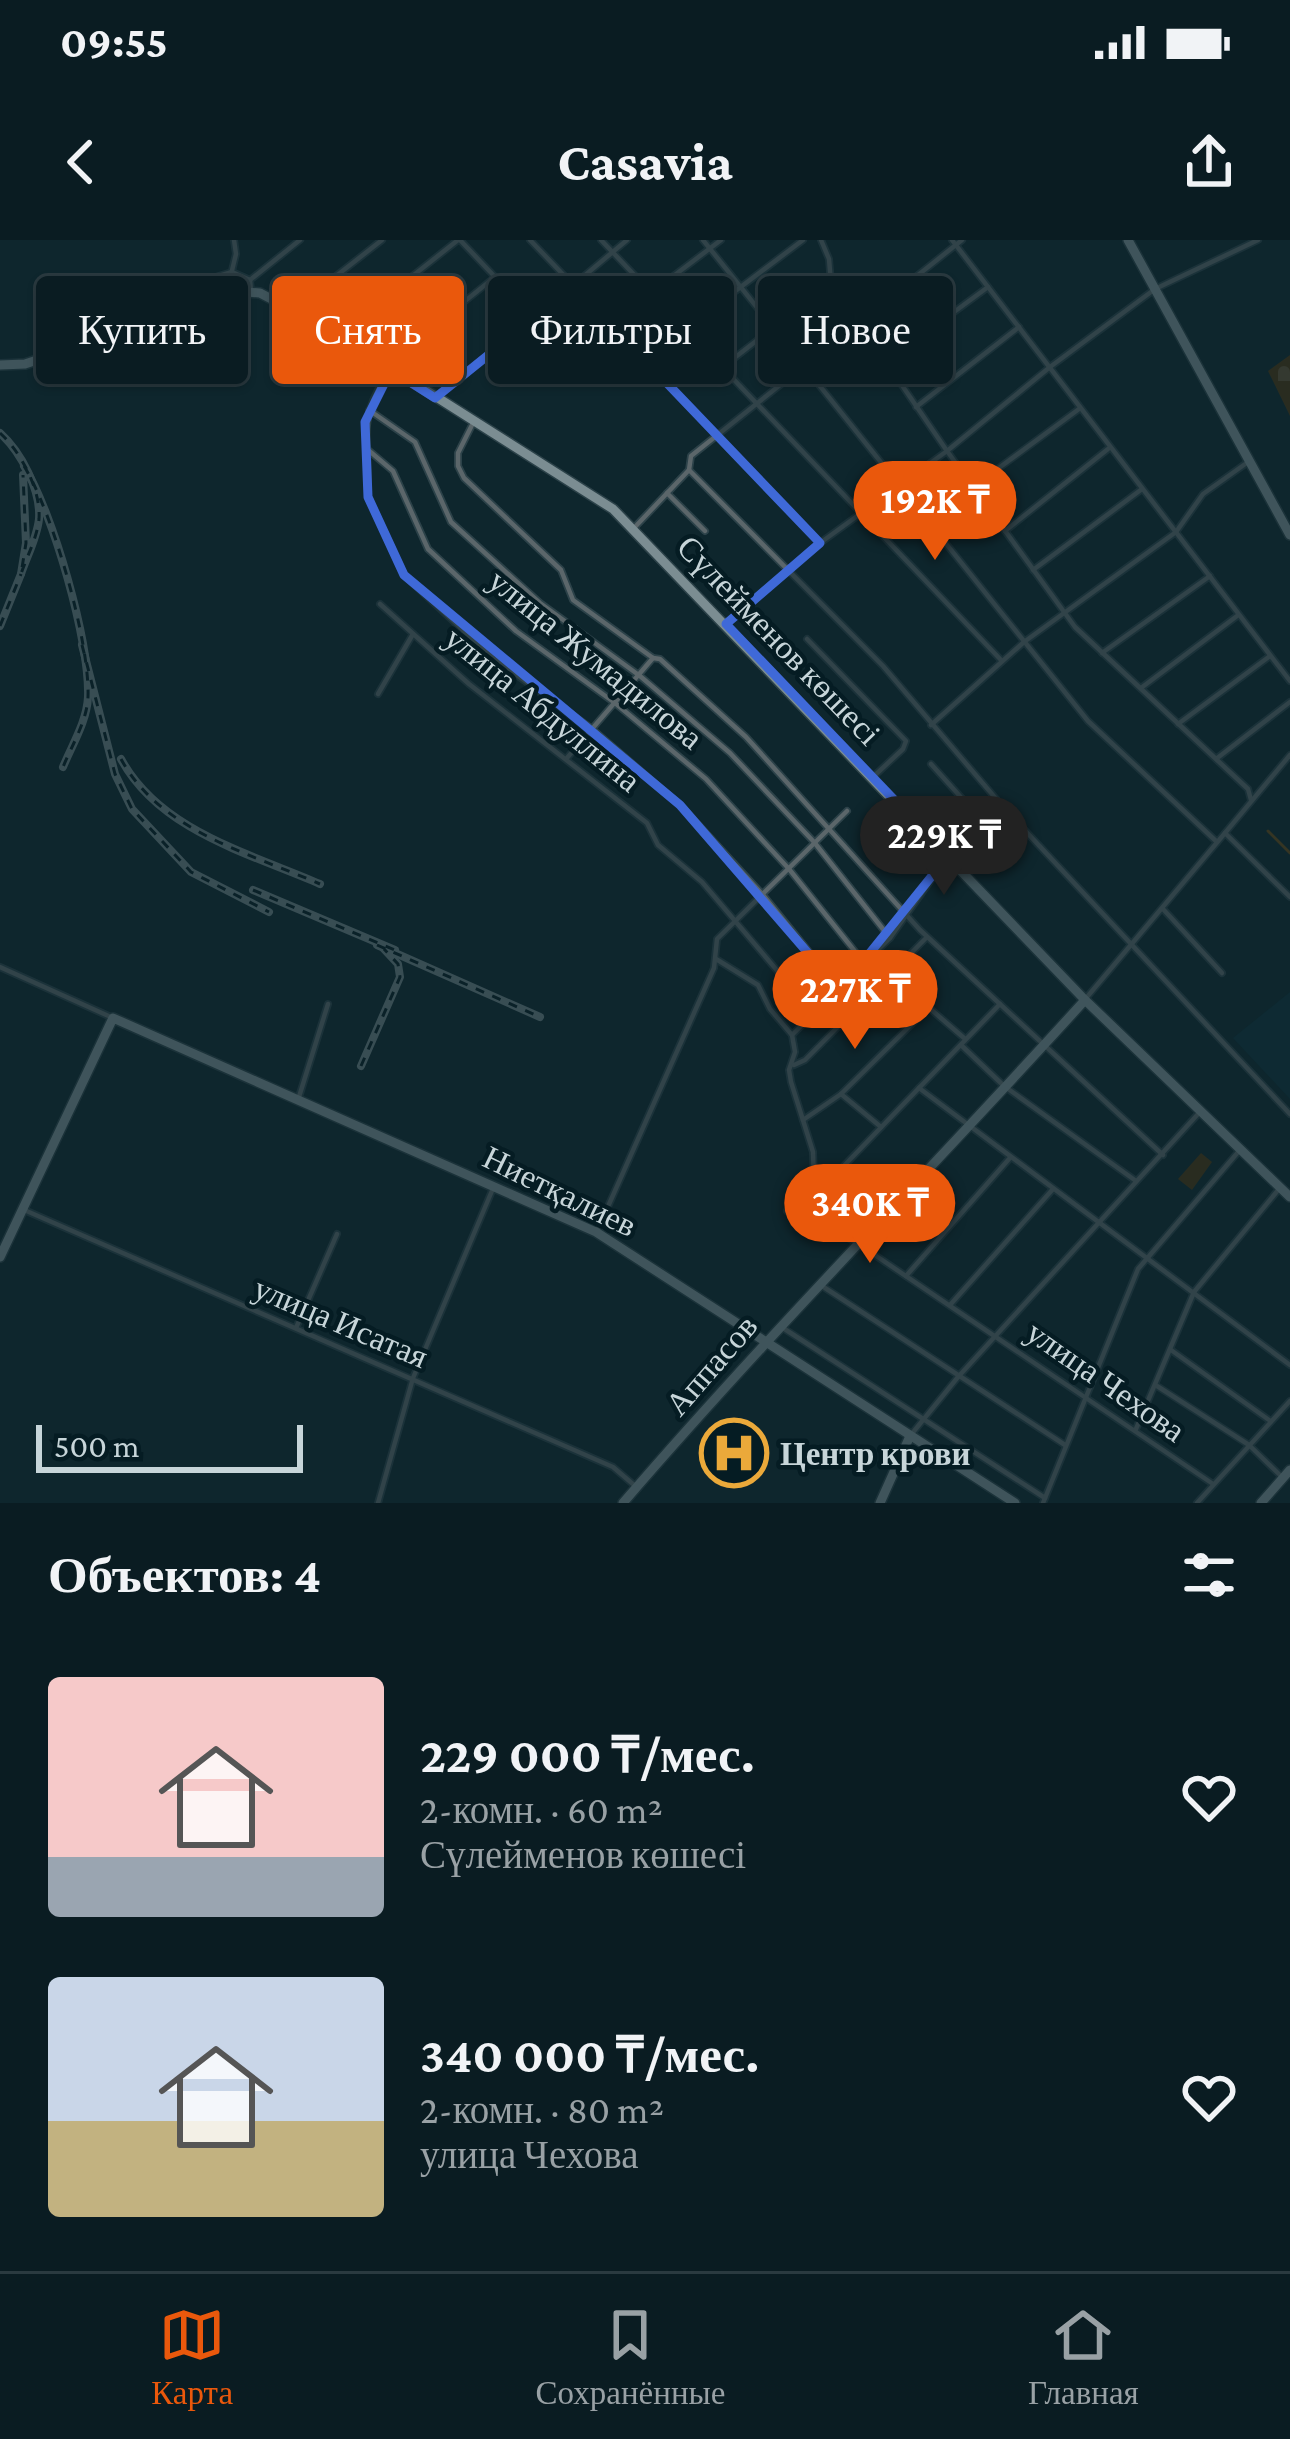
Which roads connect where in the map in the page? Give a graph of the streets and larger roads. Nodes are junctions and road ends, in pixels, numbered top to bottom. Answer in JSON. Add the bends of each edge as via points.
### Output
{"nodes":[{"id":1,"x":234,"y":240,"type":"edge"},
{"id":2,"x":300,"y":240,"type":"edge"},
{"id":3,"x":382,"y":240,"type":"edge"},
{"id":4,"x":459,"y":240,"type":"edge"},
{"id":5,"x":530,"y":240,"type":"edge"},
{"id":6,"x":601,"y":240,"type":"edge"},
{"id":7,"x":627,"y":240,"type":"edge"},
{"id":8,"x":703,"y":240,"type":"edge"},
{"id":9,"x":721,"y":240,"type":"edge"},
{"id":10,"x":803,"y":240,"type":"edge"},
{"id":11,"x":821,"y":240,"type":"edge"},
{"id":12,"x":1128,"y":240,"type":"edge"},
{"id":13,"x":1258,"y":240,"type":"edge"},
{"id":14,"x":957,"y":242,"type":"edge"},
{"id":15,"x":710,"y":249,"type":"junction"},
{"id":16,"x":612,"y":252,"type":"junction"},
{"id":17,"x":232,"y":272,"type":"junction"},
{"id":18,"x":219,"y":276,"type":"edge"},
{"id":19,"x":231,"y":276,"type":"edge"},
{"id":20,"x":336,"y":276,"type":"edge"},
{"id":21,"x":413,"y":276,"type":"edge"},
{"id":22,"x":492,"y":276,"type":"edge"},
{"id":23,"x":564,"y":276,"type":"edge"},
{"id":24,"x":585,"y":276,"type":"edge"},
{"id":25,"x":635,"y":276,"type":"edge"},
{"id":26,"x":674,"y":276,"type":"edge"},
{"id":27,"x":830,"y":276,"type":"edge"},
{"id":28,"x":914,"y":276,"type":"edge"},
{"id":29,"x":488,"y":283,"type":"edge"},
{"id":30,"x":251,"y":285,"type":"junction"},
{"id":31,"x":743,"y":285,"type":"junction"},
{"id":32,"x":248,"y":286,"type":"edge"},
{"id":33,"x":988,"y":287,"type":"junction"},
{"id":34,"x":1155,"y":289,"type":"junction"},
{"id":35,"x":734,"y":292,"type":"edge"},
{"id":36,"x":272,"y":297,"type":"edge"},
{"id":37,"x":464,"y":303,"type":"edge"},
{"id":38,"x":758,"y":305,"type":"edge"},
{"id":39,"x":953,"y":313,"type":"edge"},
{"id":40,"x":1019,"y":327,"type":"junction"},
{"id":41,"x":758,"y":340,"type":"edge"},
{"id":42,"x":488,"y":355,"type":"edge"},
{"id":43,"x":734,"y":358,"type":"edge"},
{"id":44,"x":36,"y":360,"type":"edge"},
{"id":45,"x":0,"y":365,"type":"edge"},
{"id":46,"x":1050,"y":367,"type":"junction"},
{"id":47,"x":734,"y":378,"type":"edge"},
{"id":48,"x":380,"y":384,"type":"edge"},
{"id":49,"x":413,"y":384,"type":"edge"},
{"id":50,"x":668,"y":384,"type":"edge"},
{"id":51,"x":781,"y":384,"type":"edge"},
{"id":52,"x":820,"y":384,"type":"edge"},
{"id":53,"x":901,"y":384,"type":"edge"},
{"id":54,"x":435,"y":398,"type":"junction"},
{"id":55,"x":759,"y":402,"type":"junction"},
{"id":56,"x":916,"y":407,"type":"junction"},
{"id":57,"x":1080,"y":408,"type":"junction"},
{"id":58,"x":368,"y":410,"type":"junction"},
{"id":59,"x":473,"y":423,"type":"junction"},
{"id":60,"x":717,"y":435,"type":"junction"},
{"id":61,"x":1110,"y":448,"type":"junction"},
{"id":62,"x":367,"y":449,"type":"junction"},
{"id":63,"x":946,"y":452,"type":"junction"},
{"id":64,"x":1250,"y":460,"type":"junction"},
{"id":65,"x":689,"y":470,"type":"junction"},
{"id":66,"x":898,"y":484,"type":"junction"},
{"id":67,"x":973,"y":488,"type":"junction"},
{"id":68,"x":1142,"y":489,"type":"junction"},
{"id":69,"x":667,"y":493,"type":"junction"},
{"id":70,"x":859,"y":514,"type":"junction"},
{"id":71,"x":634,"y":528,"type":"junction"},
{"id":72,"x":705,"y":531,"type":"dead end"},
{"id":73,"x":1005,"y":531,"type":"junction"},
{"id":74,"x":1176,"y":532,"type":"junction"},
{"id":75,"x":1290,"y":535,"type":"edge"},
{"id":76,"x":820,"y":543,"type":"junction"},
{"id":77,"x":1033,"y":570,"type":"junction"},
{"id":78,"x":788,"y":571,"type":"junction"},
{"id":79,"x":1210,"y":575,"type":"junction"},
{"id":80,"x":380,"y":604,"type":"dead end"},
{"id":81,"x":1063,"y":612,"type":"junction"},
{"id":82,"x":1238,"y":615,"type":"junction"},
{"id":83,"x":726,"y":624,"type":"junction"},
{"id":84,"x":413,"y":634,"type":"junction"},
{"id":85,"x":807,"y":639,"type":"dead end"},
{"id":86,"x":1024,"y":641,"type":"junction"},
{"id":87,"x":1102,"y":653,"type":"junction"},
{"id":88,"x":1270,"y":656,"type":"junction"},
{"id":89,"x":653,"y":658,"type":"junction"},
{"id":90,"x":1001,"y":660,"type":"junction"},
{"id":91,"x":640,"y":676,"type":"junction"},
{"id":92,"x":1290,"y":681,"type":"edge"},
{"id":93,"x":1141,"y":688,"type":"junction"},
{"id":94,"x":378,"y":694,"type":"dead end"},
{"id":95,"x":1290,"y":702,"type":"edge"},
{"id":96,"x":615,"y":703,"type":"junction"},
{"id":97,"x":931,"y":724,"type":"junction"},
{"id":98,"x":1178,"y":724,"type":"junction"},
{"id":99,"x":592,"y":729,"type":"junction"},
{"id":100,"x":1290,"y":755,"type":"edge"},
{"id":101,"x":567,"y":758,"type":"junction"},
{"id":102,"x":1216,"y":759,"type":"junction"},
{"id":103,"x":931,"y":764,"type":"dead end"},
{"id":104,"x":873,"y":777,"type":"junction"},
{"id":105,"x":1251,"y":800,"type":"junction"},
{"id":106,"x":1003,"y":807,"type":"junction"},
{"id":107,"x":848,"y":811,"type":"dead end"},
{"id":108,"x":985,"y":824,"type":"junction"},
{"id":109,"x":830,"y":827,"type":"junction"},
{"id":110,"x":1226,"y":832,"type":"junction"},
{"id":111,"x":814,"y":842,"type":"junction"},
{"id":112,"x":1217,"y":842,"type":"junction"},
{"id":113,"x":948,"y":856,"type":"junction"},
{"id":114,"x":789,"y":868,"type":"junction"},
{"id":115,"x":763,"y":895,"type":"junction"},
{"id":116,"x":1290,"y":897,"type":"edge"},
{"id":117,"x":1162,"y":909,"type":"junction"},
{"id":118,"x":907,"y":916,"type":"junction"},
{"id":119,"x":738,"y":921,"type":"junction"},
{"id":120,"x":927,"y":937,"type":"junction"},
{"id":121,"x":890,"y":938,"type":"junction"},
{"id":122,"x":1130,"y":945,"type":"junction"},
{"id":123,"x":713,"y":957,"type":"junction"},
{"id":124,"x":865,"y":964,"type":"junction"},
{"id":125,"x":0,"y":968,"type":"edge"},
{"id":126,"x":1222,"y":973,"type":"dead end"},
{"id":127,"x":891,"y":975,"type":"junction"},
{"id":128,"x":840,"y":990,"type":"junction"},
{"id":129,"x":1085,"y":1000,"type":"junction"},
{"id":130,"x":328,"y":1004,"type":"dead end"},
{"id":131,"x":1000,"y":1004,"type":"junction"},
{"id":132,"x":928,"y":1008,"type":"junction"},
{"id":133,"x":814,"y":1014,"type":"junction"},
{"id":134,"x":113,"y":1018,"type":"junction"},
{"id":135,"x":792,"y":1035,"type":"junction"},
{"id":136,"x":963,"y":1042,"type":"junction"},
{"id":137,"x":1044,"y":1045,"type":"junction"},
{"id":138,"x":794,"y":1066,"type":"junction"},
{"id":139,"x":1004,"y":1086,"type":"junction"},
{"id":140,"x":919,"y":1088,"type":"junction"},
{"id":141,"x":842,"y":1094,"type":"junction"},
{"id":142,"x":298,"y":1100,"type":"junction"},
{"id":143,"x":1201,"y":1112,"type":"junction"},
{"id":144,"x":1290,"y":1114,"type":"edge"},
{"id":145,"x":802,"y":1121,"type":"junction"},
{"id":146,"x":967,"y":1125,"type":"junction"},
{"id":147,"x":881,"y":1127,"type":"junction"},
{"id":148,"x":1240,"y":1149,"type":"junction"},
{"id":149,"x":1163,"y":1155,"type":"junction"},
{"id":150,"x":1010,"y":1158,"type":"junction"},
{"id":151,"x":1290,"y":1175,"type":"edge"},
{"id":152,"x":1138,"y":1182,"type":"junction"},
{"id":153,"x":814,"y":1183,"type":"junction"},
{"id":154,"x":494,"y":1186,"type":"junction"},
{"id":155,"x":1280,"y":1187,"type":"junction"},
{"id":156,"x":1053,"y":1189,"type":"junction"},
{"id":157,"x":1290,"y":1197,"type":"edge"},
{"id":158,"x":801,"y":1198,"type":"junction"},
{"id":159,"x":22,"y":1209,"type":"junction"},
{"id":160,"x":803,"y":1211,"type":"junction"},
{"id":161,"x":1100,"y":1225,"type":"junction"},
{"id":162,"x":596,"y":1232,"type":"junction"},
{"id":163,"x":338,"y":1234,"type":"dead end"},
{"id":164,"x":860,"y":1245,"type":"junction"},
{"id":165,"x":0,"y":1257,"type":"edge"},
{"id":166,"x":1146,"y":1258,"type":"junction"},
{"id":167,"x":906,"y":1276,"type":"junction"},
{"id":168,"x":818,"y":1283,"type":"junction"},
{"id":169,"x":1193,"y":1292,"type":"junction"},
{"id":170,"x":950,"y":1305,"type":"junction"},
{"id":171,"x":780,"y":1327,"type":"junction"},
{"id":172,"x":296,"y":1328,"type":"junction"},
{"id":173,"x":998,"y":1335,"type":"junction"},
{"id":174,"x":768,"y":1344,"type":"junction"},
{"id":175,"x":1170,"y":1349,"type":"junction"},
{"id":176,"x":1290,"y":1365,"type":"edge"},
{"id":177,"x":958,"y":1377,"type":"junction"},
{"id":178,"x":413,"y":1378,"type":"junction"},
{"id":179,"x":1155,"y":1385,"type":"junction"},
{"id":180,"x":1084,"y":1396,"type":"junction"},
{"id":181,"x":1290,"y":1401,"type":"edge"},
{"id":182,"x":923,"y":1419,"type":"junction"},
{"id":183,"x":1268,"y":1420,"type":"junction"},
{"id":184,"x":1136,"y":1429,"type":"junction"},
{"id":185,"x":910,"y":1436,"type":"junction"},
{"id":186,"x":1065,"y":1445,"type":"junction"},
{"id":187,"x":1249,"y":1445,"type":"junction"},
{"id":188,"x":1286,"y":1474,"type":"edge"},
{"id":189,"x":1213,"y":1484,"type":"junction"},
{"id":190,"x":637,"y":1487,"type":"junction"},
{"id":191,"x":1044,"y":1501,"type":"edge"},
{"id":192,"x":378,"y":1503,"type":"edge"},
{"id":193,"x":623,"y":1503,"type":"edge"},
{"id":194,"x":880,"y":1503,"type":"edge"},
{"id":195,"x":1016,"y":1503,"type":"edge"},
{"id":196,"x":1197,"y":1503,"type":"edge"},
{"id":197,"x":1261,"y":1503,"type":"edge"}],
"edges":[{"from":1,"to":17,"type":"street"},
{"from":2,"to":30,"type":"street"},
{"from":3,"to":20,"type":"street"},
{"from":4,"to":21,"type":"street"},
{"from":4,"to":22,"type":"street"},
{"from":5,"to":23,"type":"street"},
{"from":6,"to":16,"type":"street"},
{"from":7,"to":16,"type":"street"},
{"from":8,"to":15,"type":"street"},
{"from":9,"to":15,"type":"street"},
{"from":10,"to":31,"type":"street"},
{"from":11,"to":27,"type":"street"},
{"from":12,"to":34,"type":"street"},
{"from":13,"to":34,"type":"street"},
{"from":14,"to":28,"type":"street"},
{"from":14,"to":33,"type":"street"},
{"from":15,"to":26,"type":"street"},
{"from":15,"to":31,"type":"street"},
{"from":16,"to":24,"type":"street"},
{"from":16,"to":25,"type":"street"},
{"from":17,"to":18,"type":"street"},
{"from":17,"to":19,"type":"street"},
{"from":17,"to":30,"type":"street"},
{"from":29,"to":37,"type":"street"},
{"from":30,"to":32,"type":"street","name":"Сүлейменов көшесі"},
{"from":30,"to":36,"type":"street","name":"Сүлейменов көшесі"},
{"from":31,"to":35,"type":"street"},
{"from":31,"to":38,"type":"street"},
{"from":33,"to":39,"type":"street"},
{"from":33,"to":40,"type":"street"},
{"from":34,"to":46,"type":"street"},
{"from":34,"to":64,"type":"street"},
{"from":40,"to":46,"type":"street"},
{"from":40,"to":56,"type":"street"},
{"from":41,"to":43,"type":"street"},
{"from":42,"to":54,"type":"street"},
{"from":44,"to":45,"type":"street","name":"Сүлейменов көшесі"},
{"from":46,"to":57,"type":"street"},
{"from":46,"to":63,"type":"street"},
{"from":47,"to":55,"type":"street"},
{"from":48,"to":58,"type":"street"},
{"from":49,"to":54,"type":"street","name":"Сүлейменов көшесі"},
{"from":50,"to":60,"type":"street"},
{"from":51,"to":55,"type":"street"},
{"from":52,"to":66,"type":"street"},
{"from":53,"to":56,"type":"street"},
{"from":54,"to":59,"type":"street","name":"Сүлейменов көшесі"},
{"from":55,"to":60,"type":"street"},
{"from":55,"to":70,"type":"street"},
{"from":56,"to":63,"type":"street"},
{"from":57,"to":61,"type":"street"},
{"from":57,"to":67,"type":"street"},
{"from":58,"to":62,"type":"street"},
{"from":58,"to":91,"type":"street","via":[[415,442],[452,522],[540,603]]},
{"from":59,"to":71,"type":"street","name":"Сүлейменов көшесі"},
{"from":59,"to":89,"type":"street","via":[[458,453],[464,478],[561,570],[573,600]]},
{"from":60,"to":65,"type":"street","via":[[691,456]]},
{"from":60,"to":76,"type":"street"},
{"from":61,"to":68,"type":"street"},
{"from":61,"to":73,"type":"street"},
{"from":62,"to":96,"type":"street","name":"улица Жумадилова","via":[[393,471],[428,549],[516,631]]},
{"from":62,"to":99,"type":"street","via":[[368,496],[404,575],[493,658]]},
{"from":63,"to":66,"type":"street"},
{"from":63,"to":67,"type":"street"},
{"from":64,"to":74,"type":"street","via":[[1203,494]]},
{"from":64,"to":75,"type":"street"},
{"from":65,"to":69,"type":"street"},
{"from":65,"to":78,"type":"street"},
{"from":66,"to":70,"type":"street"},
{"from":66,"to":86,"type":"street"},
{"from":67,"to":73,"type":"street"},
{"from":68,"to":74,"type":"street"},
{"from":68,"to":77,"type":"street"},
{"from":69,"to":71,"type":"street"},
{"from":69,"to":72,"type":"street"},
{"from":70,"to":76,"type":"street"},
{"from":70,"to":90,"type":"street"},
{"from":71,"to":83,"type":"street","name":"Сүлейменов көшесі"},
{"from":73,"to":77,"type":"street"},
{"from":74,"to":79,"type":"street"},
{"from":74,"to":81,"type":"street"},
{"from":76,"to":78,"type":"street"},
{"from":77,"to":81,"type":"street"},
{"from":78,"to":83,"type":"street"},
{"from":78,"to":97,"type":"street"},
{"from":79,"to":82,"type":"street"},
{"from":79,"to":87,"type":"street"},
{"from":80,"to":84,"type":"street","name":"улица Абдуллина"},
{"from":81,"to":86,"type":"street"},
{"from":81,"to":87,"type":"street"},
{"from":82,"to":88,"type":"street"},
{"from":82,"to":93,"type":"street"},
{"from":83,"to":104,"type":"street","name":"Сүлейменов көшесі"},
{"from":84,"to":94,"type":"street"},
{"from":84,"to":101,"type":"street","name":"улица Абдуллина"},
{"from":85,"to":104,"type":"street","via":[[906,741]]},
{"from":86,"to":90,"type":"street"},
{"from":86,"to":112,"type":"street","via":[[1088,721]]},
{"from":87,"to":93,"type":"street"},
{"from":88,"to":92,"type":"street"},
{"from":88,"to":98,"type":"street"},
{"from":89,"to":91,"type":"street"},
{"from":89,"to":109,"type":"street","via":[[746,737]]},
{"from":90,"to":97,"type":"street"},
{"from":91,"to":96,"type":"street"},
{"from":91,"to":111,"type":"street","via":[[730,753]]},
{"from":93,"to":98,"type":"street"},
{"from":95,"to":102,"type":"street"},
{"from":96,"to":99,"type":"street"},
{"from":96,"to":114,"type":"street","name":"улица Жумадилова","via":[[706,779]]},
{"from":97,"to":106,"type":"street"},
{"from":98,"to":102,"type":"street"},
{"from":99,"to":101,"type":"street"},
{"from":99,"to":115,"type":"street","via":[[680,805]]},
{"from":100,"to":105,"type":"street"},
{"from":101,"to":119,"type":"street","name":"улица Абдуллина","via":[[647,824]]},
{"from":102,"to":105,"type":"street"},
{"from":103,"to":108,"type":"street"},
{"from":104,"to":113,"type":"street","name":"Сүлейменов көшесі"},
{"from":105,"to":110,"type":"street"},
{"from":106,"to":108,"type":"street"},
{"from":106,"to":122,"type":"street"},
{"from":107,"to":109,"type":"street"},
{"from":108,"to":113,"type":"street"},
{"from":109,"to":111,"type":"street"},
{"from":109,"to":118,"type":"street"},
{"from":110,"to":112,"type":"street"},
{"from":110,"to":116,"type":"street"},
{"from":111,"to":114,"type":"street"},
{"from":111,"to":121,"type":"street"},
{"from":112,"to":117,"type":"street"},
{"from":113,"to":118,"type":"street"},
{"from":113,"to":129,"type":"street","name":"Сүлейменов көшесі"},
{"from":114,"to":115,"type":"street"},
{"from":114,"to":124,"type":"street","name":"улица Жумадилова"},
{"from":115,"to":119,"type":"street"},
{"from":115,"to":128,"type":"street"},
{"from":117,"to":122,"type":"street"},
{"from":117,"to":126,"type":"street"},
{"from":118,"to":120,"type":"street"},
{"from":118,"to":121,"type":"street"},
{"from":119,"to":123,"type":"street","via":[[717,939]]},
{"from":119,"to":133,"type":"street","name":"улица Абдуллина"},
{"from":120,"to":127,"type":"street"},
{"from":120,"to":131,"type":"street"},
{"from":121,"to":124,"type":"street"},
{"from":122,"to":129,"type":"street"},
{"from":122,"to":144,"type":"street"},
{"from":123,"to":135,"type":"street","via":[[758,985]]},
{"from":123,"to":162,"type":"street","via":[[715,968]]},
{"from":124,"to":128,"type":"street"},
{"from":125,"to":134,"type":"street"},
{"from":127,"to":132,"type":"street"},
{"from":127,"to":138,"type":"street"},
{"from":128,"to":133,"type":"street"},
{"from":129,"to":137,"type":"street","name":"Аппасов"},
{"from":129,"to":143,"type":"street","name":"Сүлейменов көшесі"},
{"from":130,"to":142,"type":"street"},
{"from":131,"to":136,"type":"street"},
{"from":131,"to":137,"type":"street"},
{"from":132,"to":136,"type":"street"},
{"from":132,"to":141,"type":"street"},
{"from":133,"to":135,"type":"street"},
{"from":134,"to":142,"type":"street","name":"Ниетқалиев"},
{"from":134,"to":159,"type":"street"},
{"from":135,"to":138,"type":"street"},
{"from":136,"to":139,"type":"street"},
{"from":136,"to":140,"type":"street"},
{"from":137,"to":139,"type":"street","name":"Аппасов"},
{"from":137,"to":149,"type":"street"},
{"from":138,"to":145,"type":"street","via":[[790,1082]]},
{"from":139,"to":146,"type":"street","name":"Аппасов"},
{"from":139,"to":152,"type":"street"},
{"from":140,"to":146,"type":"street"},
{"from":140,"to":147,"type":"street"},
{"from":141,"to":145,"type":"street"},
{"from":141,"to":147,"type":"street"},
{"from":142,"to":154,"type":"street","name":"Ниетқалиев"},
{"from":143,"to":148,"type":"street","name":"Сүлейменов көшесі"},
{"from":143,"to":149,"type":"street"},
{"from":145,"to":153,"type":"street"},
{"from":146,"to":150,"type":"street"},
{"from":146,"to":164,"type":"street","name":"Аппасов"},
{"from":147,"to":153,"type":"street","via":[[838,1172]]},
{"from":148,"to":155,"type":"street","name":"Сүлейменов көшесі"},
{"from":148,"to":166,"type":"street"},
{"from":149,"to":152,"type":"street"},
{"from":150,"to":156,"type":"street"},
{"from":150,"to":167,"type":"street"},
{"from":151,"to":155,"type":"street"},
{"from":152,"to":161,"type":"street"},
{"from":153,"to":158,"type":"street"},
{"from":154,"to":162,"type":"street","name":"Ниетқалиев"},
{"from":154,"to":178,"type":"street"},
{"from":155,"to":157,"type":"street","name":"Сүлейменов көшесі"},
{"from":155,"to":169,"type":"street"},
{"from":156,"to":161,"type":"street"},
{"from":156,"to":170,"type":"street"},
{"from":158,"to":160,"type":"street"},
{"from":158,"to":160,"type":"street","name":"улица Чехова","via":[[787,1210]]},
{"from":159,"to":165,"type":"street"},
{"from":159,"to":172,"type":"street","name":"улица Исатая"},
{"from":160,"to":164,"type":"street","name":"улица Чехова"},
{"from":161,"to":166,"type":"street"},
{"from":161,"to":173,"type":"street"},
{"from":162,"to":174,"type":"street","name":"Ниетқалиев"},
{"from":163,"to":172,"type":"street"},
{"from":164,"to":167,"type":"street","name":"улица Чехова"},
{"from":164,"to":168,"type":"street","name":"Аппасов"},
{"from":166,"to":169,"type":"street"},
{"from":166,"to":180,"type":"street"},
{"from":167,"to":170,"type":"street","name":"улица Чехова"},
{"from":168,"to":171,"type":"street","name":"Аппасов"},
{"from":168,"to":177,"type":"street"},
{"from":169,"to":175,"type":"street"},
{"from":169,"to":176,"type":"street"},
{"from":170,"to":173,"type":"street","name":"улица Чехова"},
{"from":171,"to":174,"type":"street","name":"Аппасов"},
{"from":171,"to":182,"type":"street"},
{"from":172,"to":178,"type":"street","name":"улица Исатая"},
{"from":173,"to":177,"type":"street"},
{"from":173,"to":180,"type":"street","name":"улица Чехова"},
{"from":174,"to":185,"type":"street","name":"Ниетқалиев"},
{"from":174,"to":190,"type":"street","name":"Аппасов"},
{"from":175,"to":179,"type":"street"},
{"from":175,"to":183,"type":"street"},
{"from":177,"to":182,"type":"street"},
{"from":177,"to":186,"type":"street"},
{"from":178,"to":190,"type":"street","name":"улица Исатая","via":[[613,1467]]},
{"from":178,"to":192,"type":"street"},
{"from":179,"to":184,"type":"street"},
{"from":179,"to":187,"type":"street"},
{"from":180,"to":184,"type":"street","name":"улица Чехова"},
{"from":180,"to":186,"type":"street"},
{"from":181,"to":183,"type":"street"},
{"from":182,"to":185,"type":"street"},
{"from":182,"to":191,"type":"street"},
{"from":183,"to":187,"type":"street"},
{"from":184,"to":189,"type":"street","name":"улица Чехова"},
{"from":185,"to":194,"type":"street"},
{"from":185,"to":195,"type":"street","name":"Ниетқалиев"},
{"from":186,"to":191,"type":"street"},
{"from":187,"to":188,"type":"street"},
{"from":187,"to":189,"type":"street"},
{"from":188,"to":197,"type":"street"},
{"from":189,"to":196,"type":"street"},
{"from":190,"to":193,"type":"street","name":"Аппасов"}]}
